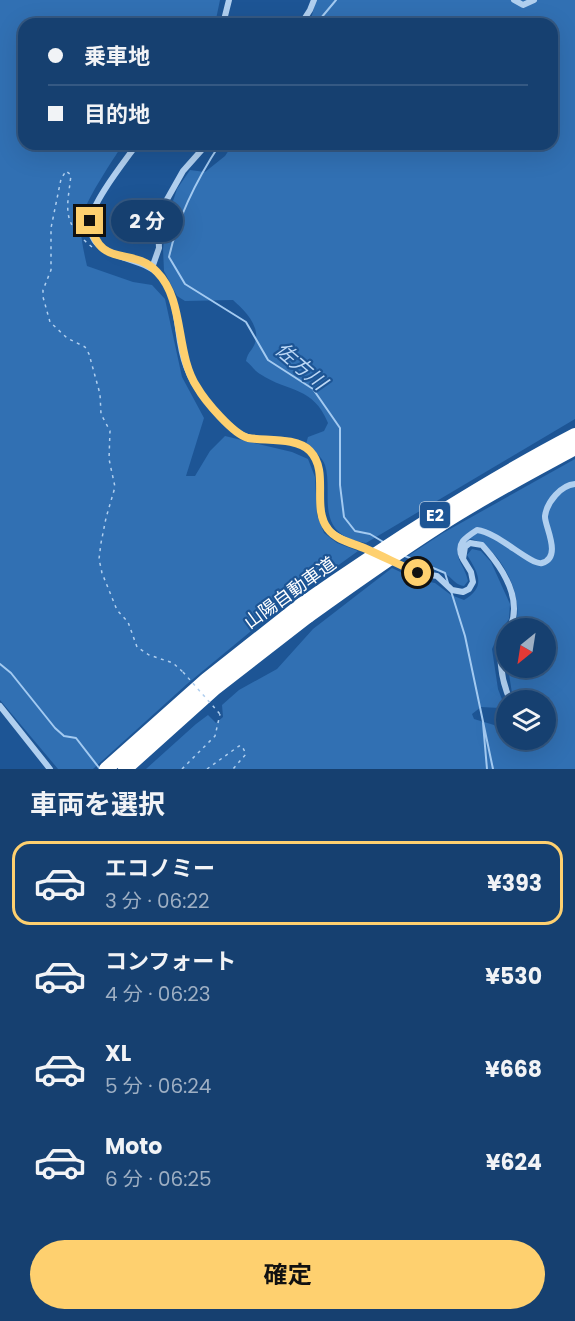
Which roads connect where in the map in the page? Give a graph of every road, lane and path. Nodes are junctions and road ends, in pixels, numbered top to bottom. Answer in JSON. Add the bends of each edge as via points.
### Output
{"nodes":[{"id":1,"x":229,"y":0,"type":"edge"},
{"id":2,"x":314,"y":0,"type":"edge"},
{"id":3,"x":514,"y":0,"type":"edge"},
{"id":4,"x":534,"y":0,"type":"edge"},
{"id":5,"x":224,"y":18,"type":"edge"},
{"id":6,"x":305,"y":18,"type":"edge"},
{"id":7,"x":133,"y":150,"type":"edge"},
{"id":8,"x":202,"y":150,"type":"edge"},
{"id":9,"x":79,"y":236,"type":"dead end"},
{"id":10,"x":152,"y":268,"type":"junction"},
{"id":11,"x":575,"y":435,"type":"edge"},
{"id":12,"x":575,"y":448,"type":"edge"},
{"id":13,"x":575,"y":484,"type":"edge"},
{"id":14,"x":463,"y":559,"type":"junction"},
{"id":15,"x":305,"y":611,"type":"junction"},
{"id":16,"x":513,"y":618,"type":"edge"},
{"id":17,"x":0,"y":706,"type":"edge"},
{"id":18,"x":50,"y":769,"type":"edge"},
{"id":19,"x":106,"y":769,"type":"edge"},
{"id":20,"x":124,"y":769,"type":"edge"},
{"id":21,"x":182,"y":769,"type":"edge"},
{"id":22,"x":207,"y":769,"type":"edge"},
{"id":23,"x":232,"y":769,"type":"edge"}],
"edges":[{"from":1,"to":5,"type":"street"},
{"from":2,"to":6,"type":"street"},
{"from":3,"to":4,"type":"street","via":[[523,5]]},
{"from":7,"to":10,"type":"street","via":[[96,203],[90,221],[96,242],[104,250]]},
{"from":8,"to":10,"type":"street","via":[[183,171],[161,210],[159,248]]},
{"from":9,"to":21,"type":"path","bridge":true,"via":[[66,214],[71,175],[66,171],[51,228],[51,270],[43,297],[50,322],[89,354],[100,414],[110,431],[109,459],[116,487],[101,543],[102,573],[137,647],[173,663],[220,714],[215,736]]},
{"from":10,"to":14,"type":"street","via":[[165,282],[176,312],[186,365],[196,387],[238,432],[247,437],[302,445],[310,451],[319,468],[322,515],[328,529],[340,539],[418,573],[437,576],[457,592],[469,589],[472,582]]},
{"from":11,"to":15,"type":"highway","name":"山陽自動車道","number":"E2","bridge":true,"via":[[433,516]]},
{"from":12,"to":15,"type":"highway","name":"山陽自動車道","number":"E2","bridge":true,"via":[[442,524]]},
{"from":13,"to":14,"type":"street","via":[[560,490],[547,511],[552,545],[545,562],[529,560],[486,530],[477,530],[464,539],[459,551]]},
{"from":14,"to":16,"type":"street","via":[[465,547],[477,543],[498,563],[514,599]]},
{"from":15,"to":19,"type":"highway","name":"山陽自動車道","number":"E2","via":[[206,680]]},
{"from":15,"to":20,"type":"highway","name":"山陽自動車道","number":"E2"},
{"from":17,"to":18,"type":"street"},
{"from":22,"to":23,"type":"path","via":[[242,746],[246,754]]}]}
